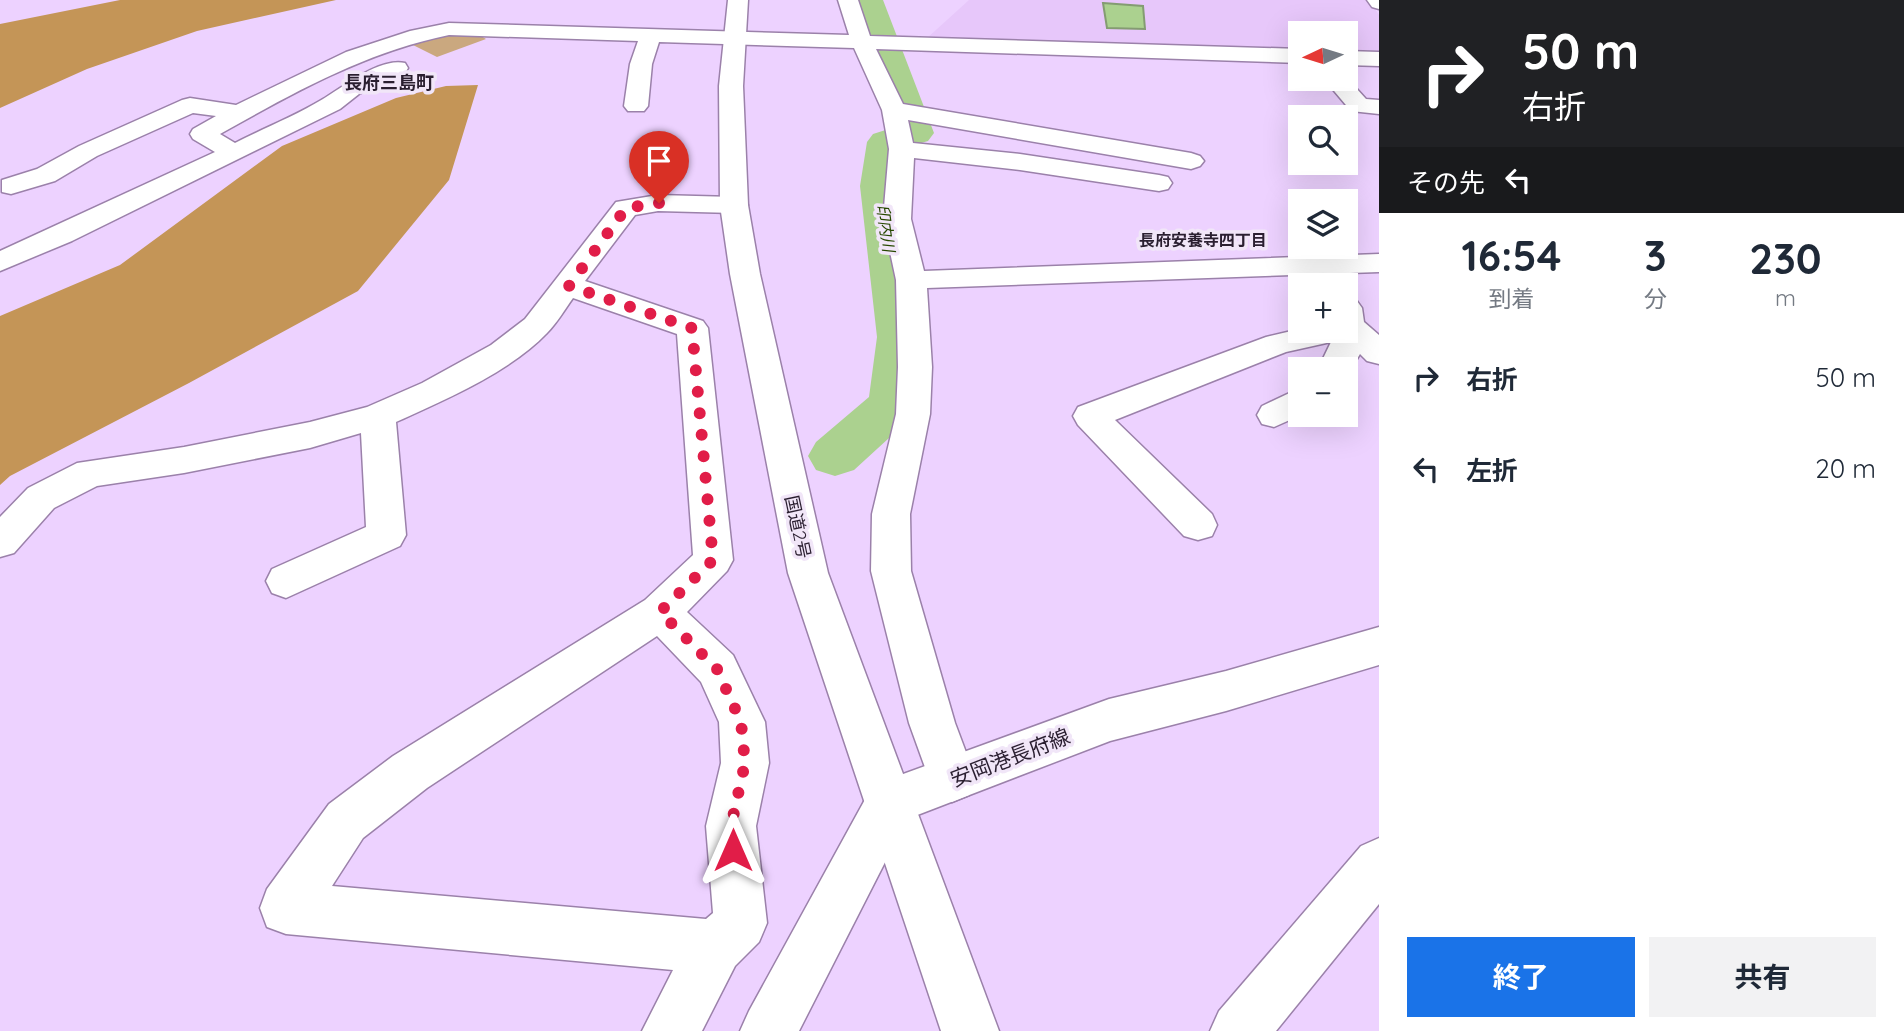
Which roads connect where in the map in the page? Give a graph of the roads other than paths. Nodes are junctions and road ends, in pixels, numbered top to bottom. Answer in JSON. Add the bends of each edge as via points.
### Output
{"nodes":[{"id":1,"x":738,"y":0,"type":"edge"},
{"id":2,"x":848,"y":0,"type":"edge"},
{"id":3,"x":450,"y":9,"type":"dead end"},
{"id":4,"x":481,"y":29,"type":"junction"},
{"id":5,"x":650,"y":36,"type":"junction"},
{"id":6,"x":735,"y":39,"type":"junction"},
{"id":7,"x":401,"y":40,"type":"junction"},
{"id":8,"x":871,"y":43,"type":"junction"},
{"id":9,"x":1288,"y":56,"type":"edge"},
{"id":10,"x":1358,"y":58,"type":"edge"},
{"id":11,"x":1379,"y":59,"type":"edge"},
{"id":12,"x":1346,"y":91,"type":"edge"},
{"id":13,"x":636,"y":106,"type":"dead end"},
{"id":14,"x":1379,"y":107,"type":"edge"},
{"id":15,"x":239,"y":113,"type":"junction"},
{"id":16,"x":902,"y":127,"type":"junction"},
{"id":17,"x":234,"y":153,"type":"junction"},
{"id":18,"x":1191,"y":161,"type":"dead end"},
{"id":19,"x":1159,"y":184,"type":"dead end"},
{"id":20,"x":10,"y":186,"type":"dead end"},
{"id":21,"x":734,"y":205,"type":"junction"},
{"id":22,"x":0,"y":262,"type":"edge"},
{"id":23,"x":1379,"y":263,"type":"edge"},
{"id":24,"x":1333,"y":273,"type":"edge"},
{"id":25,"x":1288,"y":275,"type":"edge"},
{"id":26,"x":911,"y":280,"type":"junction"},
{"id":27,"x":569,"y":286,"type":"junction"},
{"id":28,"x":1358,"y":335,"type":"edge"},
{"id":29,"x":1288,"y":341,"type":"edge"},
{"id":30,"x":1379,"y":353,"type":"edge"},
{"id":31,"x":378,"y":416,"type":"junction"},
{"id":32,"x":1198,"y":525,"type":"dead end"},
{"id":33,"x":0,"y":542,"type":"edge"},
{"id":34,"x":286,"y":582,"type":"dead end"},
{"id":35,"x":668,"y":619,"type":"junction"},
{"id":36,"x":1379,"y":646,"type":"edge"},
{"id":37,"x":952,"y":779,"type":"junction"},
{"id":38,"x":890,"y":802,"type":"junction"},
{"id":39,"x":1379,"y":864,"type":"edge"},
{"id":40,"x":716,"y":947,"type":"junction"},
{"id":41,"x":671,"y":1031,"type":"edge"},
{"id":42,"x":769,"y":1031,"type":"edge"},
{"id":43,"x":970,"y":1031,"type":"edge"},
{"id":44,"x":1239,"y":1031,"type":"edge"}],
"edges":[{"from":1,"to":6,"type":"main road","name":"国道2号"},
{"from":2,"to":8,"type":"main road"},
{"from":3,"to":4,"type":"main road"},
{"from":4,"to":5,"type":"main road"},
{"from":4,"to":7,"type":"main road","via":[[440,30]]},
{"from":5,"to":6,"type":"main road"},
{"from":5,"to":13,"type":"main road"},
{"from":6,"to":8,"type":"main road"},
{"from":6,"to":21,"type":"main road","name":"国道2号","via":[[731,86]]},
{"from":7,"to":15,"type":"main road"},
{"from":7,"to":17,"type":"main road","via":[[426,54]]},
{"from":8,"to":9,"type":"main road"},
{"from":8,"to":16,"type":"main road"},
{"from":10,"to":11,"type":"main road"},
{"from":12,"to":14,"type":"main road","via":[[1359,106]]},
{"from":15,"to":17,"type":"main road","via":[[202,134]]},
{"from":15,"to":20,"type":"main road","via":[[190,105],[46,175]]},
{"from":16,"to":18,"type":"main road"},
{"from":16,"to":19,"type":"main road","via":[[1020,162]]},
{"from":16,"to":26,"type":"main road","via":[[897,219]]},
{"from":17,"to":22,"type":"main road"},
{"from":21,"to":27,"type":"main road","via":[[659,203],[626,208]]},
{"from":21,"to":38,"type":"main road","name":"国道2号","via":[[808,573]]},
{"from":23,"to":24,"type":"main road"},
{"from":25,"to":26,"type":"main road"},
{"from":26,"to":37,"type":"main road","via":[[913,414],[891,514],[891,571]]},
{"from":27,"to":31,"type":"main road","via":[[536,326],[503,352]]},
{"from":27,"to":35,"type":"main road","via":[[692,328],[713,560]]},
{"from":28,"to":30,"type":"main road"},
{"from":29,"to":32,"type":"main road","via":[[1090,416]]},
{"from":31,"to":33,"type":"main road","via":[[184,460],[90,473],[41,498]]},
{"from":31,"to":34,"type":"main road","via":[[386,535]]},
{"from":35,"to":40,"type":"main road","via":[[717,669],[741,722],[745,763],[731,826],[740,923]]},
{"from":35,"to":40,"type":"main road","via":[[410,772],[346,821],[286,908]]},
{"from":36,"to":37,"type":"main road","name":"安岡港長府線","via":[[1109,720]]},
{"from":37,"to":38,"type":"main road","name":"安岡港長府線"},
{"from":38,"to":42,"type":"main road"},
{"from":38,"to":43,"type":"main road","name":"国道2号"},
{"from":39,"to":44,"type":"main road"},
{"from":40,"to":41,"type":"main road"}]}
